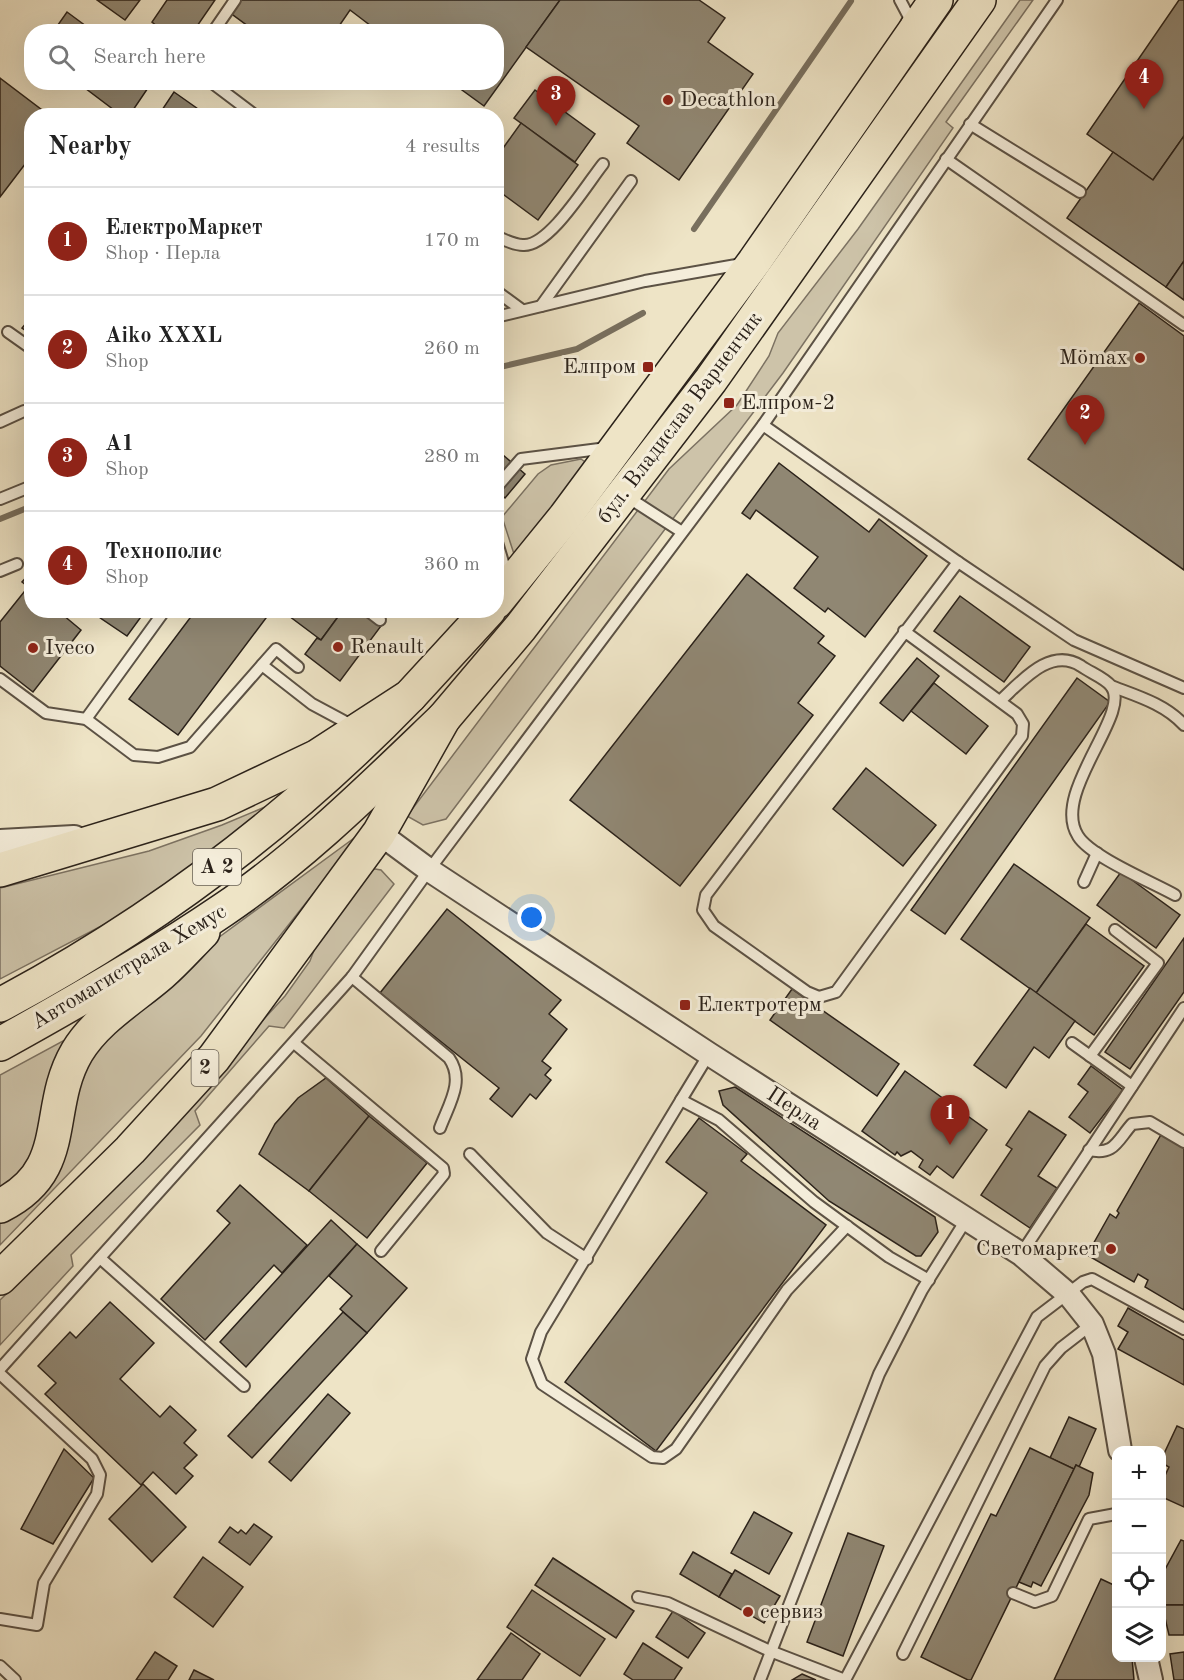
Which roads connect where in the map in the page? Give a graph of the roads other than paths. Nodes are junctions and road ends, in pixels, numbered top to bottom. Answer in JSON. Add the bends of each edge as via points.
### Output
{"nodes":[{"id":1,"x":235,"y":0,"type":"edge"},
{"id":2,"x":900,"y":0,"type":"edge"},
{"id":3,"x":936,"y":0,"type":"edge"},
{"id":4,"x":1056,"y":0,"type":"edge"},
{"id":5,"x":978,"y":3,"type":"edge"},
{"id":6,"x":218,"y":24,"type":"edge"},
{"id":7,"x":890,"y":65,"type":"junction"},
{"id":8,"x":222,"y":90,"type":"edge"},
{"id":9,"x":245,"y":108,"type":"edge"},
{"id":10,"x":970,"y":124,"type":"junction"},
{"id":11,"x":946,"y":159,"type":"junction"},
{"id":12,"x":603,"y":164,"type":"dead end"},
{"id":13,"x":631,"y":181,"type":"dead end"},
{"id":14,"x":1080,"y":192,"type":"dead end"},
{"id":15,"x":504,"y":239,"type":"edge"},
{"id":16,"x":754,"y":262,"type":"junction"},
{"id":17,"x":504,"y":297,"type":"edge"},
{"id":18,"x":541,"y":306,"type":"junction"},
{"id":19,"x":522,"y":310,"type":"junction"},
{"id":20,"x":504,"y":315,"type":"edge"},
{"id":21,"x":1184,"y":325,"type":"edge"},
{"id":22,"x":8,"y":332,"type":"dead end"},
{"id":23,"x":24,"y":343,"type":"edge"},
{"id":24,"x":24,"y":411,"type":"dead end"},
{"id":25,"x":0,"y":422,"type":"edge"},
{"id":26,"x":763,"y":425,"type":"junction"},
{"id":27,"x":619,"y":446,"type":"junction"},
{"id":28,"x":504,"y":478,"type":"edge"},
{"id":29,"x":24,"y":489,"type":"edge"},
{"id":30,"x":623,"y":495,"type":"junction"},
{"id":31,"x":0,"y":499,"type":"edge"},
{"id":32,"x":682,"y":532,"type":"junction"},
{"id":33,"x":958,"y":562,"type":"junction"},
{"id":34,"x":17,"y":564,"type":"dead end"},
{"id":35,"x":0,"y":571,"type":"edge"},
{"id":36,"x":504,"y":592,"type":"edge"},
{"id":37,"x":159,"y":618,"type":"edge"},
{"id":38,"x":377,"y":618,"type":"edge"},
{"id":39,"x":482,"y":618,"type":"edge"},
{"id":40,"x":380,"y":620,"type":"dead end"},
{"id":41,"x":904,"y":631,"type":"junction"},
{"id":42,"x":262,"y":664,"type":"junction"},
{"id":43,"x":298,"y":667,"type":"dead end"},
{"id":44,"x":0,"y":679,"type":"edge"},
{"id":45,"x":1111,"y":686,"type":"junction"},
{"id":46,"x":1184,"y":688,"type":"edge"},
{"id":47,"x":410,"y":696,"type":"junction"},
{"id":48,"x":1000,"y":701,"type":"junction"},
{"id":49,"x":86,"y":718,"type":"junction"},
{"id":50,"x":444,"y":718,"type":"junction"},
{"id":51,"x":1184,"y":725,"type":"edge"},
{"id":52,"x":359,"y":728,"type":"junction"},
{"id":53,"x":379,"y":832,"type":"junction"},
{"id":54,"x":109,"y":838,"type":"junction"},
{"id":55,"x":0,"y":844,"type":"edge"},
{"id":56,"x":1097,"y":853,"type":"junction"},
{"id":57,"x":0,"y":870,"type":"edge"},
{"id":58,"x":429,"y":870,"type":"junction"},
{"id":59,"x":1084,"y":882,"type":"dead end"},
{"id":60,"x":1175,"y":894,"type":"dead end"},
{"id":61,"x":225,"y":910,"type":"junction"},
{"id":62,"x":1115,"y":930,"type":"dead end"},
{"id":63,"x":352,"y":977,"type":"junction"},
{"id":64,"x":0,"y":1005,"type":"edge"},
{"id":65,"x":1184,"y":1008,"type":"edge"},
{"id":66,"x":294,"y":1043,"type":"junction"},
{"id":67,"x":1072,"y":1043,"type":"dead end"},
{"id":68,"x":0,"y":1044,"type":"edge"},
{"id":69,"x":709,"y":1054,"type":"junction"},
{"id":70,"x":1090,"y":1056,"type":"junction"},
{"id":71,"x":1132,"y":1086,"type":"junction"},
{"id":72,"x":681,"y":1100,"type":"junction"},
{"id":73,"x":440,"y":1128,"type":"dead end"},
{"id":74,"x":1184,"y":1142,"type":"edge"},
{"id":75,"x":1089,"y":1150,"type":"junction"},
{"id":76,"x":470,"y":1154,"type":"dead end"},
{"id":77,"x":0,"y":1206,"type":"edge"},
{"id":78,"x":966,"y":1220,"type":"junction"},
{"id":79,"x":847,"y":1226,"type":"junction"},
{"id":80,"x":381,"y":1251,"type":"dead end"},
{"id":81,"x":1021,"y":1254,"type":"junction"},
{"id":82,"x":100,"y":1258,"type":"junction"},
{"id":83,"x":587,"y":1259,"type":"junction"},
{"id":84,"x":0,"y":1278,"type":"edge"},
{"id":85,"x":929,"y":1280,"type":"junction"},
{"id":86,"x":1069,"y":1295,"type":"junction"},
{"id":87,"x":1092,"y":1324,"type":"junction"},
{"id":88,"x":1184,"y":1329,"type":"edge"},
{"id":89,"x":0,"y":1369,"type":"edge"},
{"id":90,"x":0,"y":1374,"type":"edge"},
{"id":91,"x":244,"y":1386,"type":"dead end"},
{"id":92,"x":1119,"y":1446,"type":"edge"},
{"id":93,"x":1112,"y":1515,"type":"edge"},
{"id":94,"x":1013,"y":1593,"type":"dead end"},
{"id":95,"x":638,"y":1597,"type":"dead end"},
{"id":96,"x":0,"y":1619,"type":"edge"},
{"id":97,"x":770,"y":1651,"type":"junction"},
{"id":98,"x":903,"y":1653,"type":"dead end"},
{"id":99,"x":1147,"y":1662,"type":"edge"},
{"id":100,"x":0,"y":1666,"type":"edge"},
{"id":101,"x":15,"y":1680,"type":"edge"},
{"id":102,"x":760,"y":1680,"type":"edge"},
{"id":103,"x":845,"y":1680,"type":"edge"},
{"id":104,"x":1151,"y":1680,"type":"edge"}],
"edges":[{"from":1,"to":6,"type":"lane"},
{"from":2,"to":7,"type":"lane","via":[[909,17]]},
{"from":3,"to":7,"type":"main road","name":"бул. Владислав Варненчик"},
{"from":4,"to":10,"type":"lane"},
{"from":5,"to":30,"type":"main road","name":"бул. Владислав Варненчик","via":[[711,380]]},
{"from":7,"to":16,"type":"main road","name":"бул. Владислав Варненчик"},
{"from":8,"to":9,"type":"lane"},
{"from":10,"to":11,"type":"lane"},
{"from":10,"to":14,"type":"lane"},
{"from":11,"to":21,"type":"lane"},
{"from":11,"to":26,"type":"lane"},
{"from":12,"to":15,"type":"lane","via":[[550,232],[524,246]]},
{"from":13,"to":18,"type":"lane"},
{"from":16,"to":18,"type":"lane","via":[[645,281]]},
{"from":16,"to":27,"type":"main road","name":"бул. Владислав Варненчик"},
{"from":17,"to":19,"type":"lane"},
{"from":18,"to":19,"type":"lane"},
{"from":19,"to":20,"type":"lane"},
{"from":22,"to":23,"type":"lane"},
{"from":24,"to":25,"type":"lane"},
{"from":26,"to":32,"type":"lane"},
{"from":26,"to":33,"type":"lane"},
{"from":27,"to":28,"type":"lane","via":[[520,459]]},
{"from":27,"to":36,"type":"main road","name":"бул. Владислав Варненчик"},
{"from":29,"to":31,"type":"lane"},
{"from":30,"to":32,"type":"lane"},
{"from":30,"to":50,"type":"main road","name":"бул. Владислав Варненчик","via":[[514,636]]},
{"from":32,"to":58,"type":"lane"},
{"from":33,"to":41,"type":"lane"},
{"from":33,"to":46,"type":"lane","via":[[1074,640]]},
{"from":34,"to":35,"type":"lane"},
{"from":37,"to":49,"type":"lane"},
{"from":38,"to":40,"type":"lane"},
{"from":39,"to":47,"type":"main road","name":"бул. Владислав Варненчик"},
{"from":41,"to":48,"type":"lane"},
{"from":41,"to":48,"type":"lane","via":[[706,895],[704,910],[714,926],[813,996],[825,997],[836,992],[1020,741],[1024,730],[1021,719]]},
{"from":42,"to":43,"type":"lane","via":[[276,649]]},
{"from":42,"to":49,"type":"lane","via":[[190,747],[158,757],[134,755]]},
{"from":42,"to":52,"type":"lane","via":[[312,704]]},
{"from":44,"to":49,"type":"lane","via":[[46,713]]},
{"from":45,"to":48,"type":"lane","via":[[1076,663],[1062,660],[1048,662]]},
{"from":45,"to":51,"type":"lane","via":[[1151,701]]},
{"from":45,"to":56,"type":"lane","via":[[1115,696],[1113,710],[1078,784],[1072,816],[1078,836]]},
{"from":47,"to":52,"type":"main road"},
{"from":47,"to":64,"type":"main road","name":"Автомагистрала Хемус","number":"A 2","via":[[356,753],[191,887],[137,925]]},
{"from":50,"to":53,"type":"main road","name":"бул. Владислав Варненчик","number":"2"},
{"from":50,"to":61,"type":"main road","name":"Автомагистрала Хемус","number":"A 2","via":[[344,813]]},
{"from":52,"to":54,"type":"main road","via":[[316,757],[217,804]]},
{"from":53,"to":58,"type":"street","name":"Перла"},
{"from":53,"to":84,"type":"main road","number":"2","via":[[214,1058],[130,1150]]},
{"from":54,"to":55,"type":"street"},
{"from":54,"to":57,"type":"main road"},
{"from":56,"to":59,"type":"lane"},
{"from":56,"to":60,"type":"lane"},
{"from":58,"to":63,"type":"lane"},
{"from":58,"to":69,"type":"street","name":"Перла"},
{"from":61,"to":68,"type":"main road","name":"Автомагистрала Хемус","number":"A 2","via":[[96,991]]},
{"from":61,"to":77,"type":"main road","via":[[163,973],[88,1036],[69,1070],[51,1154],[29,1187]]},
{"from":62,"to":70,"type":"lane","via":[[1158,963]]},
{"from":63,"to":66,"type":"lane"},
{"from":63,"to":73,"type":"lane","via":[[457,1068],[458,1081]]},
{"from":65,"to":71,"type":"lane"},
{"from":66,"to":80,"type":"lane","via":[[443,1168],[444,1174]]},
{"from":66,"to":82,"type":"lane"},
{"from":67,"to":70,"type":"lane"},
{"from":69,"to":72,"type":"lane"},
{"from":69,"to":78,"type":"street","name":"Перла"},
{"from":70,"to":71,"type":"lane"},
{"from":71,"to":75,"type":"lane"},
{"from":72,"to":79,"type":"lane","via":[[719,1120]]},
{"from":72,"to":83,"type":"lane"},
{"from":74,"to":75,"type":"lane","via":[[1150,1122],[1132,1124],[1109,1151]]},
{"from":75,"to":81,"type":"lane"},
{"from":76,"to":83,"type":"lane","via":[[547,1233]]},
{"from":78,"to":81,"type":"street","name":"Перла"},
{"from":78,"to":85,"type":"lane"},
{"from":79,"to":83,"type":"lane","via":[[787,1290],[676,1449],[663,1458],[652,1457],[542,1384],[532,1359],[540,1332]]},
{"from":79,"to":85,"type":"lane"},
{"from":81,"to":86,"type":"street","name":"Перла"},
{"from":82,"to":89,"type":"lane"},
{"from":82,"to":91,"type":"lane"},
{"from":85,"to":97,"type":"lane","via":[[879,1374]]},
{"from":86,"to":87,"type":"street","name":"Перла"},
{"from":86,"to":88,"type":"lane","via":[[1092,1279]]},
{"from":86,"to":103,"type":"lane","via":[[1031,1325]]},
{"from":87,"to":92,"type":"street","name":"Перла","via":[[1104,1354]]},
{"from":87,"to":98,"type":"lane","via":[[1045,1366]]},
{"from":90,"to":96,"type":"lane","via":[[92,1459],[100,1475],[98,1494],[44,1583],[37,1625]]},
{"from":93,"to":94,"type":"lane","via":[[1089,1519],[1052,1596],[1035,1602]]},
{"from":95,"to":97,"type":"lane","via":[[668,1603]]},
{"from":97,"to":102,"type":"lane"},
{"from":97,"to":103,"type":"lane"},
{"from":99,"to":104,"type":"street"},
{"from":100,"to":101,"type":"lane"}]}
